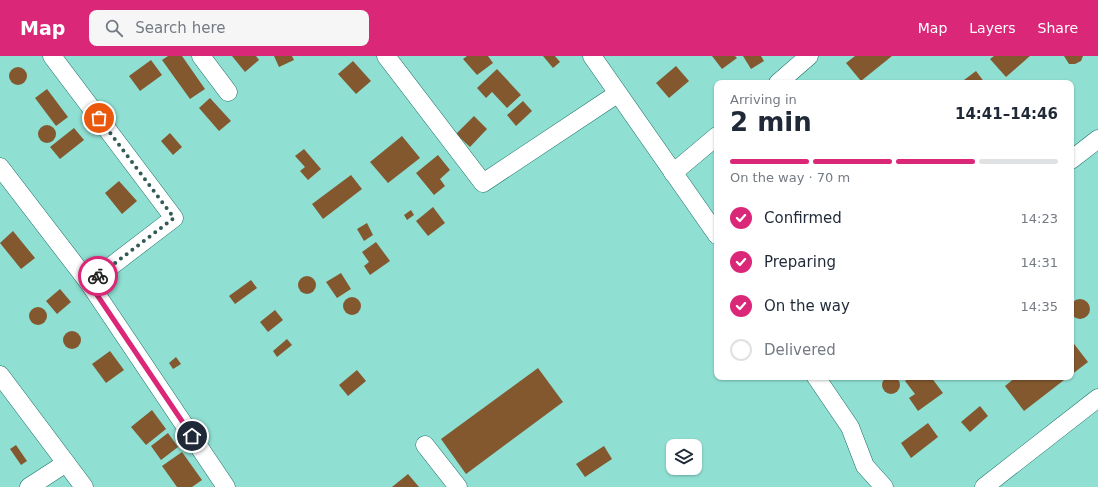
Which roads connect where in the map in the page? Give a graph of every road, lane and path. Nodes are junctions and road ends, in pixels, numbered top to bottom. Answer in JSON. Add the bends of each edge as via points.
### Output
{"nodes":[{"id":1,"x":52,"y":56,"type":"edge"},
{"id":2,"x":201,"y":56,"type":"edge"},
{"id":3,"x":386,"y":56,"type":"edge"},
{"id":4,"x":592,"y":56,"type":"edge"},
{"id":5,"x":809,"y":56,"type":"edge"},
{"id":6,"x":781,"y":80,"type":"edge"},
{"id":7,"x":228,"y":92,"type":"dead end"},
{"id":8,"x":617,"y":94,"type":"junction"},
{"id":9,"x":714,"y":139,"type":"edge"},
{"id":10,"x":1098,"y":139,"type":"edge"},
{"id":11,"x":1074,"y":158,"type":"edge"},
{"id":12,"x":0,"y":167,"type":"edge"},
{"id":13,"x":673,"y":173,"type":"junction"},
{"id":14,"x":714,"y":231,"type":"edge"},
{"id":15,"x":89,"y":283,"type":"junction"},
{"id":16,"x":0,"y":375,"type":"edge"},
{"id":17,"x":818,"y":380,"type":"edge"},
{"id":18,"x":1098,"y":398,"type":"edge"},
{"id":19,"x":425,"y":445,"type":"dead end"},
{"id":20,"x":66,"y":463,"type":"junction"},
{"id":21,"x":29,"y":487,"type":"edge"},
{"id":22,"x":84,"y":487,"type":"edge"},
{"id":23,"x":226,"y":487,"type":"edge"},
{"id":24,"x":458,"y":487,"type":"edge"},
{"id":25,"x":884,"y":487,"type":"edge"},
{"id":26,"x":984,"y":487,"type":"edge"}],
"edges":[{"from":1,"to":15,"type":"street","via":[[174,218]]},
{"from":2,"to":7,"type":"street"},
{"from":3,"to":8,"type":"street","via":[[483,183]]},
{"from":4,"to":8,"type":"street"},
{"from":5,"to":6,"type":"street"},
{"from":8,"to":13,"type":"street"},
{"from":9,"to":13,"type":"street"},
{"from":10,"to":11,"type":"street"},
{"from":12,"to":15,"type":"street"},
{"from":13,"to":14,"type":"street"},
{"from":15,"to":23,"type":"street"},
{"from":16,"to":20,"type":"street"},
{"from":17,"to":25,"type":"street","via":[[850,427],[865,466]]},
{"from":18,"to":26,"type":"street"},
{"from":19,"to":24,"type":"street"},
{"from":20,"to":21,"type":"street"},
{"from":20,"to":22,"type":"street"}]}
